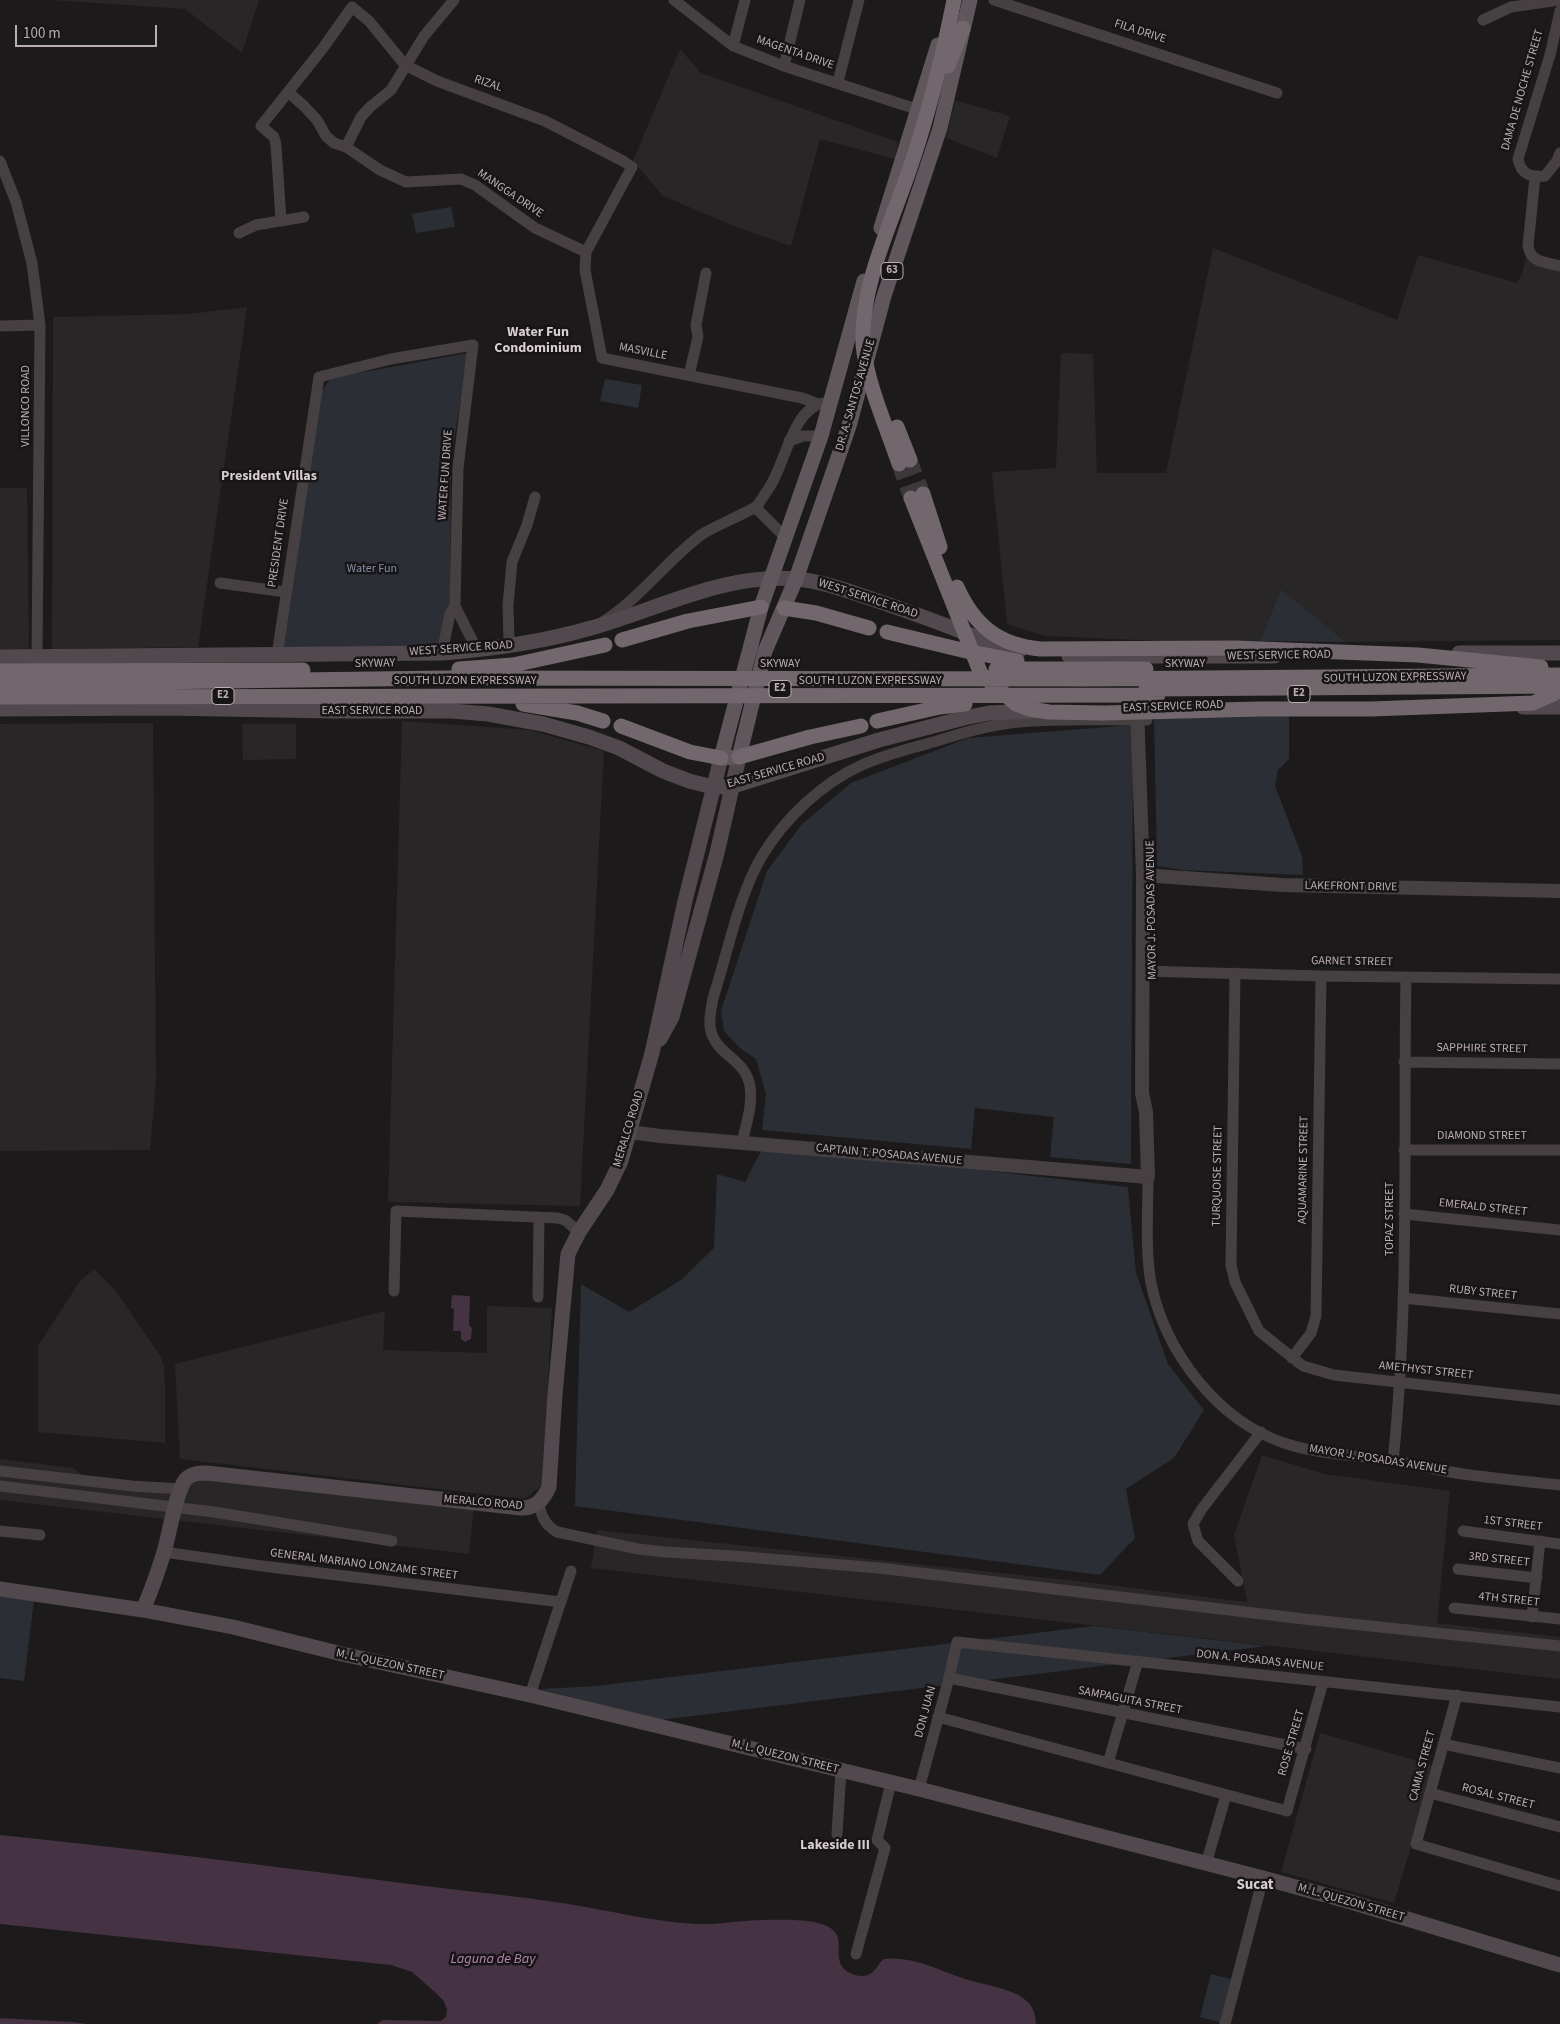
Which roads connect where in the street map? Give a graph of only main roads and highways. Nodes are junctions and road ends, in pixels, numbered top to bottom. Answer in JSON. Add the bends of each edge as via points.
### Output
{"nodes":[{"id":1,"x":953,"y":0,"type":"edge"},
{"id":2,"x":970,"y":0,"type":"edge"},
{"id":3,"x":963,"y":28,"type":"junction"},
{"id":4,"x":893,"y":225,"type":"junction"},
{"id":5,"x":905,"y":462,"type":"tunnel mouth"},
{"id":6,"x":786,"y":538,"type":"junction"},
{"id":7,"x":807,"y":547,"type":"junction"},
{"id":8,"x":770,"y":578,"type":"junction"},
{"id":9,"x":796,"y":579,"type":"junction"},
{"id":10,"x":761,"y":607,"type":"junction"},
{"id":11,"x":784,"y":608,"type":"junction"},
{"id":12,"x":869,"y":628,"type":"dead end"},
{"id":13,"x":887,"y":632,"type":"dead end"},
{"id":14,"x":622,"y":640,"type":"dead end"},
{"id":15,"x":605,"y":644,"type":"dead end"},
{"id":16,"x":1560,"y":653,"type":"edge"},
{"id":17,"x":0,"y":657,"type":"edge"},
{"id":18,"x":1090,"y":668,"type":"junction"},
{"id":19,"x":442,"y":670,"type":"junction"},
{"id":20,"x":0,"y":671,"type":"edge"},
{"id":21,"x":1560,"y":672,"type":"edge"},
{"id":22,"x":0,"y":684,"type":"edge"},
{"id":23,"x":1560,"y":686,"type":"edge"},
{"id":24,"x":1560,"y":691,"type":"edge"},
{"id":25,"x":0,"y":695,"type":"edge"},
{"id":26,"x":447,"y":696,"type":"junction"},
{"id":27,"x":1038,"y":696,"type":"junction"},
{"id":28,"x":1560,"y":707,"type":"edge"},
{"id":29,"x":0,"y":709,"type":"edge"},
{"id":30,"x":740,"y":717,"type":"junction"},
{"id":31,"x":603,"y":721,"type":"dead end"},
{"id":32,"x":877,"y":721,"type":"dead end"},
{"id":33,"x":621,"y":726,"type":"dead end"},
{"id":34,"x":861,"y":726,"type":"dead end"},
{"id":35,"x":739,"y":757,"type":"junction"},
{"id":36,"x":721,"y":758,"type":"junction"},
{"id":37,"x":733,"y":786,"type":"junction"},
{"id":38,"x":713,"y":787,"type":"junction"},
{"id":39,"x":652,"y":1053,"type":"junction"},
{"id":40,"x":0,"y":1589,"type":"edge"},
{"id":41,"x":143,"y":1610,"type":"junction"},
{"id":42,"x":1560,"y":1965,"type":"edge"}],
"edges":[{"from":1,"to":4,"type":"highway","via":[[947,38]]},
{"from":1,"to":6,"type":"main road","name":"DR. A. SANTOS AVENUE","number":"63","via":[[824,403],[820,436]]},
{"from":2,"to":3,"type":"main road","name":"DR. A. SANTOS AVENUE","number":"63"},
{"from":3,"to":4,"type":"highway"},
{"from":3,"to":7,"type":"main road","name":"DR. A. SANTOS AVENUE","number":"63","via":[[940,128],[884,296],[849,426]]},
{"from":4,"to":5,"type":"highway","via":[[865,304],[863,344],[871,380]]},
{"from":6,"to":7,"type":"main road"},
{"from":6,"to":8,"type":"main road","name":"DR. A. SANTOS AVENUE","number":"63"},
{"from":7,"to":9,"type":"main road","name":"DR. A. SANTOS AVENUE","number":"63"},
{"from":8,"to":9,"type":"main road","name":"WEST SERVICE ROAD"},
{"from":8,"to":10,"type":"main road","name":"DR. A. SANTOS AVENUE","number":"63"},
{"from":8,"to":17,"type":"main road","name":"WEST SERVICE ROAD","via":[[700,591],[549,639],[477,650]]},
{"from":9,"to":11,"type":"main road","name":"DR. A. SANTOS AVENUE","number":"63"},
{"from":9,"to":16,"type":"main road","name":"WEST SERVICE ROAD","via":[[855,593],[997,645],[1050,656]]},
{"from":10,"to":11,"type":"main road"},
{"from":10,"to":14,"type":"highway","via":[[704,617]]},
{"from":10,"to":30,"type":"main road","name":"DR. A. SANTOS AVENUE","number":"63","via":[[750,647]]},
{"from":11,"to":12,"type":"highway","via":[[816,612]]},
{"from":11,"to":30,"type":"main road","name":"DR. A. SANTOS AVENUE","number":"63"},
{"from":13,"to":18,"type":"highway","via":[[1010,661]]},
{"from":15,"to":19,"type":"highway","via":[[513,665]]},
{"from":18,"to":19,"type":"highway","name":"SOUTH LUZON EXPRESSWAY","number":"E2"},
{"from":18,"to":21,"type":"highway","name":"SOUTH LUZON EXPRESSWAY","number":"E2"},
{"from":19,"to":20,"type":"highway","name":"SOUTH LUZON EXPRESSWAY","number":"E2"},
{"from":21,"to":22,"type":"highway","name":"SKYWAY","number":"E2","via":[[1096,679],[447,678]]},
{"from":21,"to":24,"type":"highway","via":[[1536,666],[1418,655],[1235,648],[1022,647],[991,632],[965,604],[917,496],[981,674],[1016,704],[1029,709],[1104,713],[1464,707],[1533,704]]},
{"from":23,"to":25,"type":"highway","name":"SKYWAY","number":"E2","via":[[1115,690],[446,688]]},
{"from":24,"to":27,"type":"highway","name":"SOUTH LUZON EXPRESSWAY","number":"E2"},
{"from":25,"to":26,"type":"highway","name":"SOUTH LUZON EXPRESSWAY","number":"E2"},
{"from":26,"to":27,"type":"highway","name":"SOUTH LUZON EXPRESSWAY","number":"E2"},
{"from":26,"to":31,"type":"highway","via":[[533,705]]},
{"from":27,"to":32,"type":"highway","via":[[940,707]]},
{"from":28,"to":37,"type":"main road","name":"EAST SERVICE ROAD","via":[[1256,704],[1142,714],[1116,709],[989,713],[879,740]]},
{"from":29,"to":38,"type":"main road","name":"EAST SERVICE ROAD","via":[[164,708],[488,714],[566,730],[619,748],[675,776]]},
{"from":30,"to":35,"type":"main road","name":"DR. A. SANTOS AVENUE","number":"63"},
{"from":30,"to":36,"type":"main road","name":"DR. A. SANTOS AVENUE","number":"63"},
{"from":33,"to":36,"type":"highway","via":[[690,752]]},
{"from":34,"to":35,"type":"highway"},
{"from":35,"to":36,"type":"main road"},
{"from":35,"to":37,"type":"main road","name":"DR. A. SANTOS AVENUE","number":"63"},
{"from":36,"to":38,"type":"main road","name":"DR. A. SANTOS AVENUE","number":"63"},
{"from":37,"to":38,"type":"main road","name":"EAST SERVICE ROAD"},
{"from":37,"to":39,"type":"main road","name":"MERALCO ROAD","via":[[672,1017]]},
{"from":38,"to":39,"type":"main road","name":"MERALCO ROAD"},
{"from":39,"to":41,"type":"main road","name":"MERALCO ROAD","via":[[618,1169],[568,1254],[549,1487],[539,1503],[529,1508],[478,1504],[196,1473],[187,1478],[175,1507],[164,1552]]},
{"from":40,"to":41,"type":"main road","name":"M. L. QUEZON STREET"},
{"from":41,"to":42,"type":"main road","name":"M. L. QUEZON STREET","via":[[233,1627],[530,1695],[919,1789],[1263,1878]]}]}
